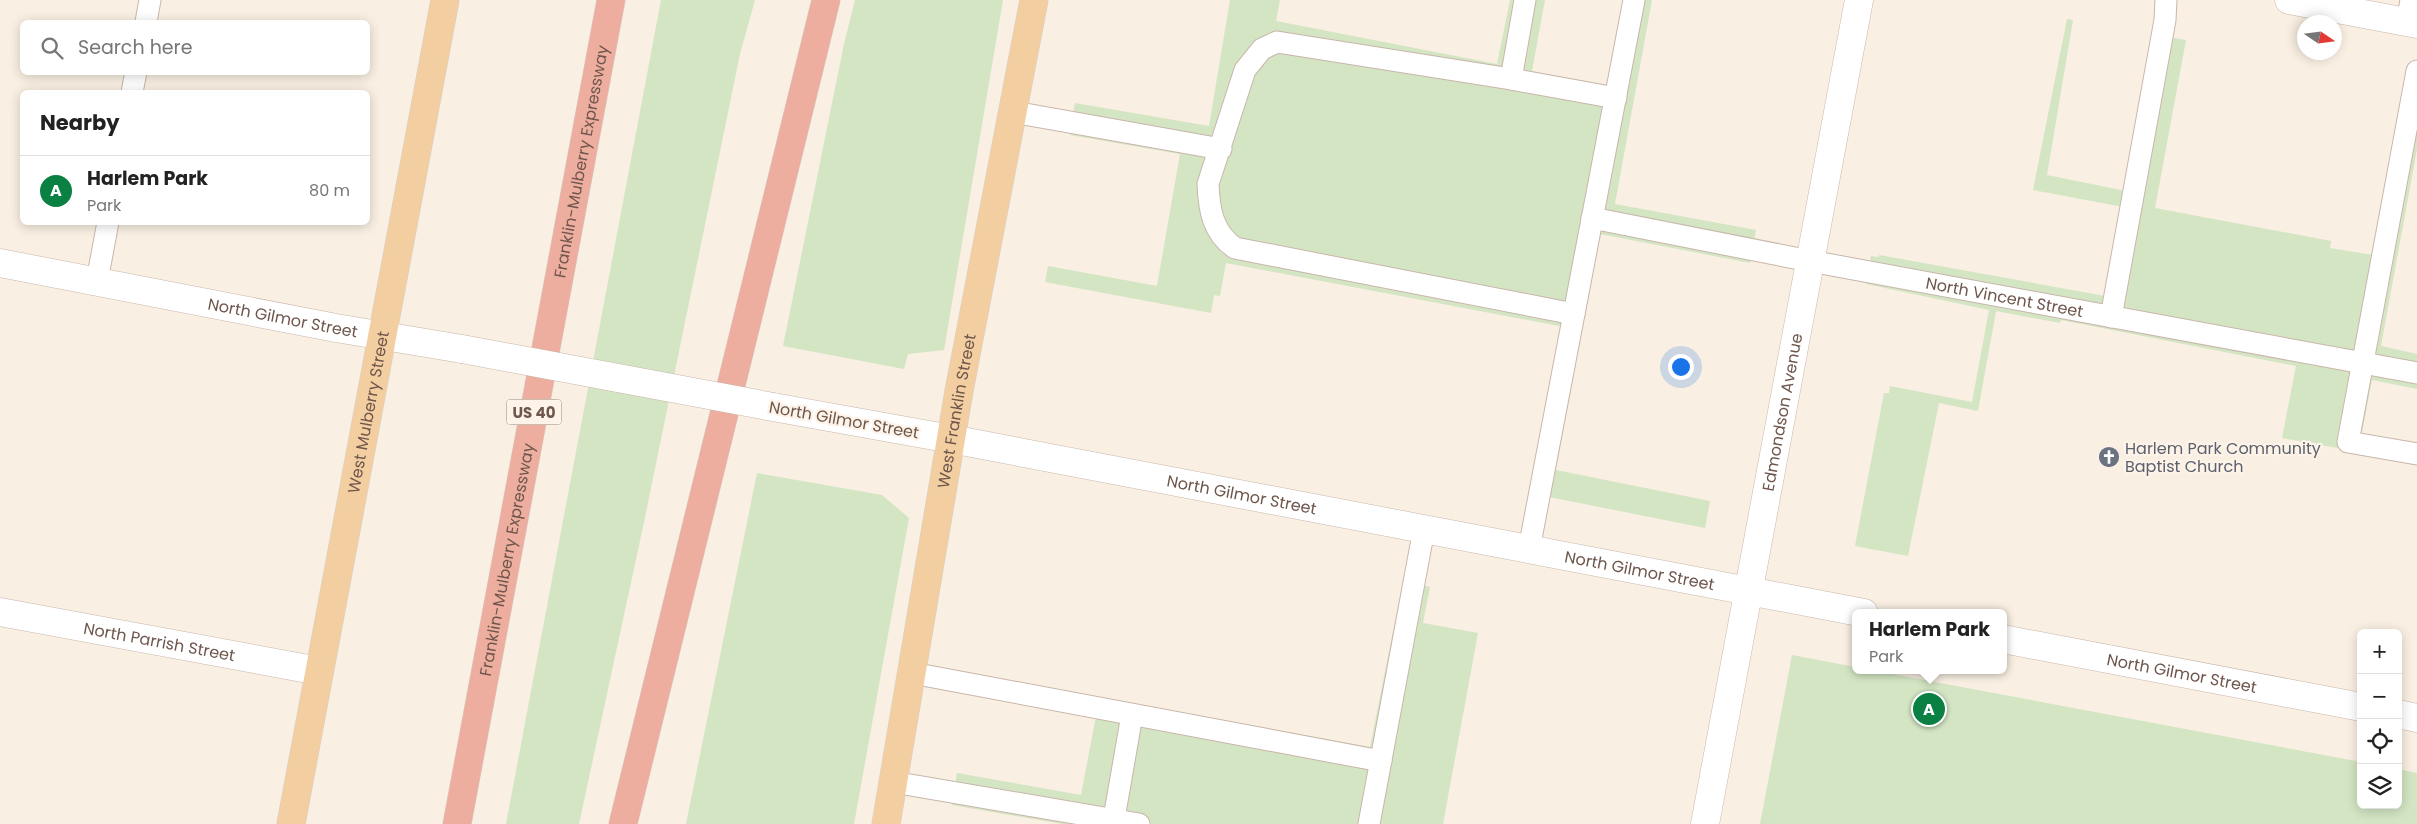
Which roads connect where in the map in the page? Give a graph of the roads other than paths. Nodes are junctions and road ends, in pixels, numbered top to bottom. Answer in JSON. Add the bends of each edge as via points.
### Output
{"nodes":[{"id":1,"x":150,"y":0,"type":"edge"},
{"id":2,"x":444,"y":0,"type":"edge"},
{"id":3,"x":611,"y":0,"type":"edge"},
{"id":4,"x":1034,"y":0,"type":"edge"},
{"id":5,"x":1525,"y":0,"type":"edge"},
{"id":6,"x":1634,"y":0,"type":"edge"},
{"id":7,"x":1858,"y":0,"type":"edge"},
{"id":8,"x":2166,"y":0,"type":"edge"},
{"id":9,"x":2289,"y":0,"type":"edge"},
{"id":10,"x":823,"y":13,"type":"edge"},
{"id":11,"x":2412,"y":15,"type":"edge"},
{"id":12,"x":146,"y":20,"type":"edge"},
{"id":13,"x":2417,"y":71,"type":"edge"},
{"id":14,"x":135,"y":75,"type":"edge"},
{"id":15,"x":1511,"y":79,"type":"junction"},
{"id":16,"x":132,"y":90,"type":"edge"},
{"id":17,"x":1616,"y":98,"type":"junction"},
{"id":18,"x":1013,"y":112,"type":"junction"},
{"id":19,"x":1221,"y":149,"type":"junction"},
{"id":20,"x":1592,"y":218,"type":"junction"},
{"id":21,"x":107,"y":225,"type":"edge"},
{"id":22,"x":1810,"y":261,"type":"junction"},
{"id":23,"x":0,"y":263,"type":"edge"},
{"id":24,"x":97,"y":281,"type":"junction"},
{"id":25,"x":1574,"y":314,"type":"junction"},
{"id":26,"x":2111,"y":317,"type":"junction"},
{"id":27,"x":382,"y":335,"type":"junction"},
{"id":28,"x":2363,"y":363,"type":"junction"},
{"id":29,"x":2417,"y":373,"type":"edge"},
{"id":30,"x":950,"y":439,"type":"junction"},
{"id":31,"x":2417,"y":454,"type":"edge"},
{"id":32,"x":1424,"y":529,"type":"junction"},
{"id":33,"x":1529,"y":549,"type":"junction"},
{"id":34,"x":1748,"y":591,"type":"junction"},
{"id":35,"x":1852,"y":611,"type":"edge"},
{"id":36,"x":0,"y":612,"type":"edge"},
{"id":37,"x":2007,"y":640,"type":"edge"},
{"id":38,"x":320,"y":671,"type":"junction"},
{"id":39,"x":912,"y":673,"type":"junction"},
{"id":40,"x":2357,"y":706,"type":"edge"},
{"id":41,"x":1132,"y":715,"type":"junction"},
{"id":42,"x":2402,"y":715,"type":"edge"},
{"id":43,"x":2417,"y":718,"type":"edge"},
{"id":44,"x":1381,"y":761,"type":"junction"},
{"id":45,"x":893,"y":782,"type":"junction"},
{"id":46,"x":1113,"y":822,"type":"edge"},
{"id":47,"x":291,"y":824,"type":"edge"},
{"id":48,"x":457,"y":824,"type":"edge"},
{"id":49,"x":623,"y":824,"type":"edge"},
{"id":50,"x":886,"y":824,"type":"edge"},
{"id":51,"x":1139,"y":824,"type":"edge"},
{"id":52,"x":1369,"y":824,"type":"edge"},
{"id":53,"x":1705,"y":824,"type":"edge"}],
"edges":[{"from":1,"to":12,"type":"lane"},
{"from":2,"to":27,"type":"main road","name":"West Mulberry Street"},
{"from":3,"to":48,"type":"highway","name":"Franklin-Mulberry Expressway","number":"US 40"},
{"from":4,"to":18,"type":"main road","name":"West Franklin Street"},
{"from":5,"to":15,"type":"lane"},
{"from":6,"to":17,"type":"lane"},
{"from":7,"to":22,"type":"street","name":"Edmondson Avenue"},
{"from":8,"to":26,"type":"lane"},
{"from":9,"to":11,"type":"street"},
{"from":10,"to":49,"type":"highway"},
{"from":13,"to":28,"type":"lane"},
{"from":14,"to":16,"type":"lane"},
{"from":15,"to":17,"type":"lane"},
{"from":15,"to":19,"type":"lane","via":[[1277,42],[1262,49],[1245,70]]},
{"from":17,"to":20,"type":"lane"},
{"from":18,"to":19,"type":"lane"},
{"from":18,"to":30,"type":"main road","name":"West Franklin Street"},
{"from":19,"to":25,"type":"lane","via":[[1208,184],[1209,202],[1213,220],[1224,240],[1235,248]]},
{"from":20,"to":22,"type":"lane","name":"North Vincent Street"},
{"from":20,"to":25,"type":"lane"},
{"from":21,"to":24,"type":"lane"},
{"from":22,"to":26,"type":"lane","name":"North Vincent Street"},
{"from":22,"to":34,"type":"street","name":"Edmondson Avenue"},
{"from":23,"to":24,"type":"street","name":"North Gilmor Street"},
{"from":24,"to":27,"type":"street","name":"North Gilmor Street"},
{"from":25,"to":33,"type":"lane"},
{"from":26,"to":28,"type":"lane","name":"North Vincent Street"},
{"from":27,"to":30,"type":"street","name":"North Gilmor Street","bridge":true},
{"from":27,"to":38,"type":"main road","name":"West Mulberry Street"},
{"from":28,"to":29,"type":"lane","name":"North Vincent Street"},
{"from":28,"to":31,"type":"lane","via":[[2348,442]]},
{"from":30,"to":32,"type":"street","name":"North Gilmor Street"},
{"from":30,"to":39,"type":"main road","name":"West Franklin Street"},
{"from":32,"to":33,"type":"street","name":"North Gilmor Street"},
{"from":32,"to":44,"type":"lane"},
{"from":33,"to":34,"type":"street","name":"North Gilmor Street"},
{"from":34,"to":35,"type":"street","name":"North Gilmor Street"},
{"from":34,"to":53,"type":"street","name":"Edmondson Avenue"},
{"from":36,"to":38,"type":"street","name":"North Parrish Street"},
{"from":37,"to":40,"type":"street","name":"North Gilmor Street"},
{"from":38,"to":47,"type":"main road","name":"West Mulberry Street"},
{"from":39,"to":41,"type":"lane"},
{"from":39,"to":45,"type":"main road","name":"West Franklin Street"},
{"from":41,"to":44,"type":"lane"},
{"from":41,"to":46,"type":"lane"},
{"from":42,"to":43,"type":"street"},
{"from":44,"to":52,"type":"lane"},
{"from":45,"to":46,"type":"lane"},
{"from":45,"to":50,"type":"main road","name":"West Franklin Street"},
{"from":46,"to":51,"type":"lane"}]}
